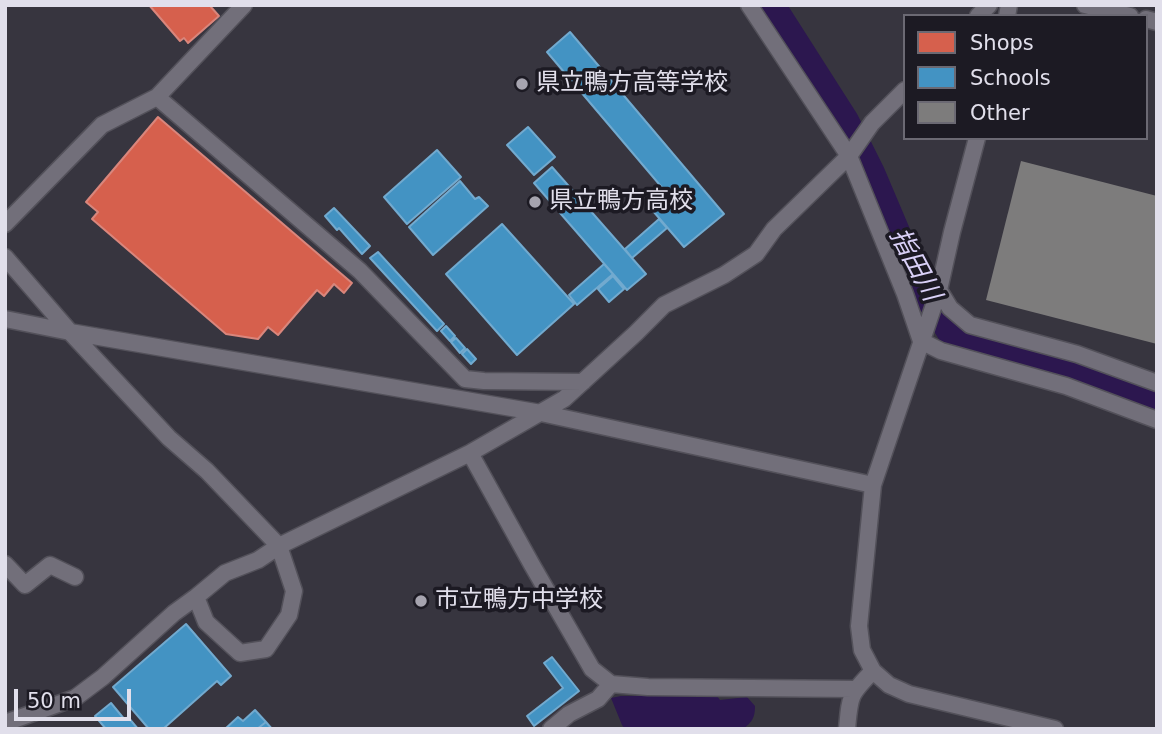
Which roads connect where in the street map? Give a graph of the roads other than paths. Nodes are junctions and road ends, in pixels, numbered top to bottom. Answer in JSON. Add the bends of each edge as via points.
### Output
{"nodes":[{"id":1,"x":244,"y":5,"type":"edge"},
{"id":2,"x":749,"y":5,"type":"edge"},
{"id":3,"x":1085,"y":5,"type":"edge"},
{"id":4,"x":1122,"y":14,"type":"edge"},
{"id":5,"x":903,"y":92,"type":"edge"},
{"id":6,"x":157,"y":97,"type":"junction"},
{"id":7,"x":976,"y":140,"type":"edge"},
{"id":8,"x":849,"y":156,"type":"junction"},
{"id":9,"x":5,"y":224,"type":"edge"},
{"id":10,"x":5,"y":257,"type":"edge"},
{"id":11,"x":939,"y":290,"type":"junction"},
{"id":12,"x":5,"y":319,"type":"edge"},
{"id":13,"x":69,"y":332,"type":"junction"},
{"id":14,"x":921,"y":341,"type":"junction"},
{"id":15,"x":583,"y":382,"type":"junction"},
{"id":16,"x":1157,"y":383,"type":"edge"},
{"id":17,"x":541,"y":413,"type":"junction"},
{"id":18,"x":1157,"y":420,"type":"edge"},
{"id":19,"x":470,"y":453,"type":"junction"},
{"id":20,"x":873,"y":485,"type":"junction"},
{"id":21,"x":279,"y":546,"type":"junction"},
{"id":22,"x":5,"y":564,"type":"edge"},
{"id":23,"x":75,"y":577,"type":"dead end"},
{"id":24,"x":196,"y":597,"type":"junction"},
{"id":25,"x":873,"y":671,"type":"junction"},
{"id":26,"x":611,"y":684,"type":"junction"},
{"id":27,"x":855,"y":690,"type":"junction"},
{"id":28,"x":5,"y":723,"type":"edge"},
{"id":29,"x":551,"y":729,"type":"edge"},
{"id":30,"x":847,"y":729,"type":"edge"},
{"id":31,"x":1055,"y":729,"type":"edge"}],
"edges":[{"from":1,"to":6,"type":"street"},
{"from":2,"to":8,"type":"street"},
{"from":3,"to":4,"type":"street"},
{"from":5,"to":8,"type":"street","via":[[872,123]]},
{"from":6,"to":9,"type":"street","via":[[102,125]]},
{"from":6,"to":15,"type":"street","via":[[360,271],[465,379]]},
{"from":7,"to":11,"type":"street"},
{"from":8,"to":14,"type":"street"},
{"from":8,"to":15,"type":"street","via":[[774,229],[756,254],[664,305]]},
{"from":10,"to":13,"type":"street"},
{"from":11,"to":14,"type":"street"},
{"from":11,"to":16,"type":"street","via":[[950,308],[970,325],[1077,354]]},
{"from":12,"to":13,"type":"street"},
{"from":13,"to":17,"type":"street"},
{"from":13,"to":21,"type":"street"},
{"from":14,"to":18,"type":"street"},
{"from":14,"to":20,"type":"street"},
{"from":15,"to":17,"type":"street"},
{"from":17,"to":19,"type":"street"},
{"from":17,"to":20,"type":"street"},
{"from":19,"to":21,"type":"street"},
{"from":19,"to":26,"type":"street","via":[[592,669]]},
{"from":20,"to":25,"type":"street","via":[[859,626],[862,650]]},
{"from":21,"to":24,"type":"street","via":[[225,573]]},
{"from":21,"to":24,"type":"street","via":[[294,591],[289,615],[266,649],[240,653],[206,622]]},
{"from":22,"to":23,"type":"street","via":[[25,585],[50,565]]},
{"from":24,"to":28,"type":"street","via":[[75,698]]},
{"from":25,"to":27,"type":"street"},
{"from":25,"to":31,"type":"street","via":[[909,694]]},
{"from":26,"to":27,"type":"street"},
{"from":26,"to":29,"type":"street","via":[[598,699]]},
{"from":27,"to":30,"type":"street"}]}
